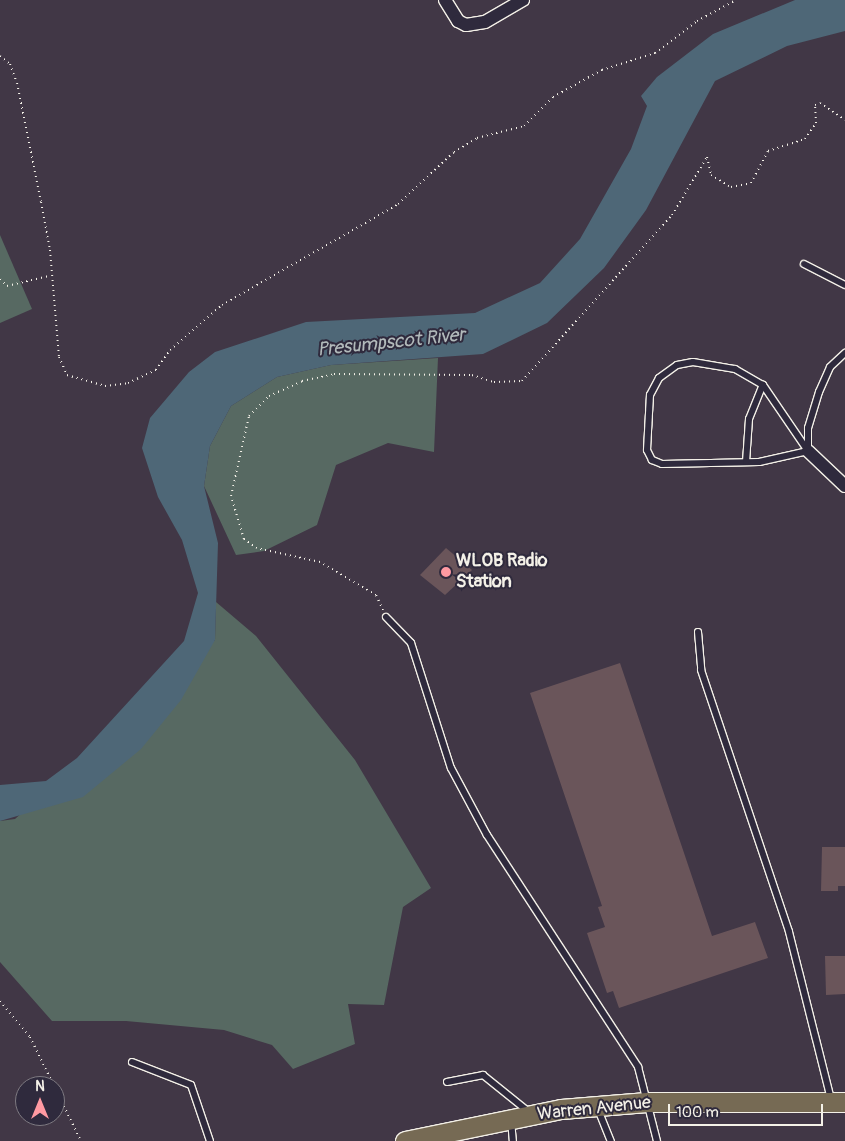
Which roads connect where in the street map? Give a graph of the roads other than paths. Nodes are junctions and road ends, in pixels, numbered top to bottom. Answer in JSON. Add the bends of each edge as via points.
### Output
{"nodes":[{"id":1,"x":445,"y":0,"type":"edge"},
{"id":2,"x":523,"y":0,"type":"edge"},
{"id":3,"x":804,"y":264,"type":"dead end"},
{"id":4,"x":845,"y":285,"type":"edge"},
{"id":5,"x":845,"y":353,"type":"edge"},
{"id":6,"x":763,"y":385,"type":"junction"},
{"id":7,"x":808,"y":451,"type":"junction"},
{"id":8,"x":746,"y":462,"type":"junction"},
{"id":9,"x":845,"y":486,"type":"edge"},
{"id":10,"x":386,"y":617,"type":"road end"},
{"id":11,"x":698,"y":632,"type":"dead end"},
{"id":12,"x":132,"y":1062,"type":"dead end"},
{"id":13,"x":447,"y":1082,"type":"dead end"},
{"id":14,"x":647,"y":1102,"type":"junction"},
{"id":15,"x":838,"y":1102,"type":"edge"},
{"id":16,"x":596,"y":1106,"type":"junction"},
{"id":17,"x":532,"y":1114,"type":"junction"},
{"id":18,"x":511,"y":1119,"type":"junction"},
{"id":19,"x":210,"y":1141,"type":"edge"},
{"id":20,"x":405,"y":1141,"type":"edge"},
{"id":21,"x":513,"y":1141,"type":"edge"},
{"id":22,"x":611,"y":1141,"type":"edge"},
{"id":23,"x":658,"y":1141,"type":"edge"}],
"edges":[{"from":1,"to":2,"type":"street","via":[[458,21],[476,25]]},
{"from":3,"to":4,"type":"lane"},
{"from":5,"to":7,"type":"lane","via":[[830,367],[819,392],[808,428]]},
{"from":6,"to":7,"type":"lane"},
{"from":6,"to":8,"type":"lane","via":[[749,419]]},
{"from":6,"to":8,"type":"lane","via":[[735,369],[693,362],[677,365],[659,378],[650,395],[647,450],[652,460],[662,464]]},
{"from":7,"to":8,"type":"lane"},
{"from":7,"to":9,"type":"street"},
{"from":10,"to":14,"type":"lane","via":[[411,643],[452,768],[487,835],[638,1067]]},
{"from":11,"to":15,"type":"lane","via":[[701,670],[789,932]]},
{"from":12,"to":19,"type":"lane","via":[[191,1085]]},
{"from":13,"to":17,"type":"lane","via":[[483,1075]]},
{"from":14,"to":15,"type":"main road","name":"Warren Avenue"},
{"from":14,"to":16,"type":"main road","name":"Warren Avenue"},
{"from":14,"to":23,"type":"lane"},
{"from":16,"to":17,"type":"main road","name":"Warren Avenue"},
{"from":16,"to":22,"type":"lane"},
{"from":17,"to":18,"type":"main road","name":"Warren Avenue"},
{"from":18,"to":20,"type":"main road","name":"Warren Avenue"},
{"from":18,"to":21,"type":"lane"}]}
